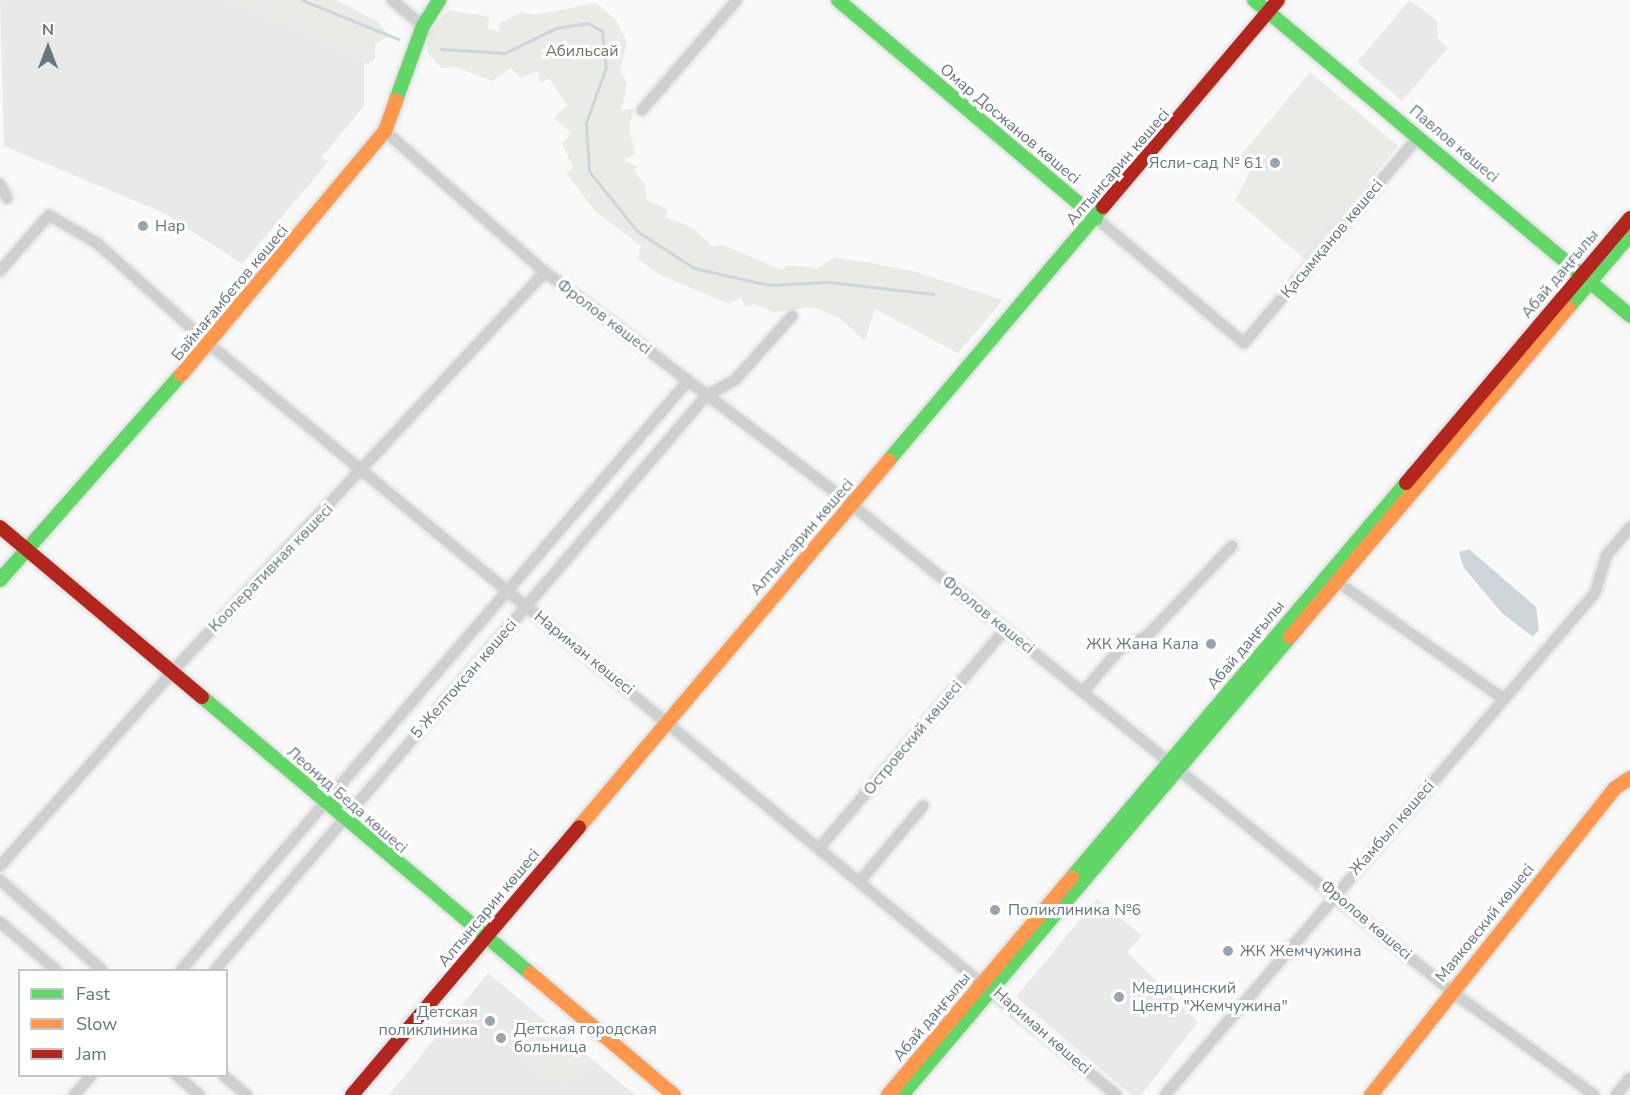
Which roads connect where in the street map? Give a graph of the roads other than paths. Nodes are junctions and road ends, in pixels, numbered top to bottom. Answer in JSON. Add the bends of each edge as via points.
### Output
{"nodes":[{"id":1,"x":392,"y":0,"type":"edge"},
{"id":2,"x":439,"y":0,"type":"edge"},
{"id":3,"x":737,"y":0,"type":"edge"},
{"id":4,"x":838,"y":0,"type":"edge"},
{"id":5,"x":1254,"y":0,"type":"edge"},
{"id":6,"x":1278,"y":0,"type":"edge"},
{"id":7,"x":1268,"y":12,"type":"junction"},
{"id":8,"x":423,"y":26,"type":"junction"},
{"id":9,"x":642,"y":110,"type":"dead end"},
{"id":10,"x":385,"y":131,"type":"junction"},
{"id":11,"x":1419,"y":135,"type":"junction"},
{"id":12,"x":0,"y":184,"type":"edge"},
{"id":13,"x":7,"y":198,"type":"dead end"},
{"id":14,"x":1096,"y":218,"type":"junction"},
{"id":15,"x":1630,"y":218,"type":"edge"},
{"id":16,"x":1630,"y":235,"type":"edge"},
{"id":17,"x":0,"y":271,"type":"edge"},
{"id":18,"x":545,"y":272,"type":"junction"},
{"id":19,"x":1585,"y":278,"type":"junction"},
{"id":20,"x":792,"y":316,"type":"dead end"},
{"id":21,"x":1630,"y":316,"type":"edge"},
{"id":22,"x":1244,"y":343,"type":"joint"},
{"id":23,"x":209,"y":344,"type":"junction"},
{"id":24,"x":688,"y":381,"type":"junction"},
{"id":25,"x":707,"y":394,"type":"junction"},
{"id":26,"x":362,"y":472,"type":"junction"},
{"id":27,"x":852,"y":504,"type":"junction"},
{"id":28,"x":0,"y":527,"type":"edge"},
{"id":29,"x":1630,"y":527,"type":"edge"},
{"id":30,"x":1232,"y":546,"type":"dead end"},
{"id":31,"x":27,"y":550,"type":"junction"},
{"id":32,"x":0,"y":580,"type":"edge"},
{"id":33,"x":1336,"y":581,"type":"junction"},
{"id":34,"x":507,"y":591,"type":"junction"},
{"id":35,"x":526,"y":606,"type":"junction"},
{"id":36,"x":1005,"y":630,"type":"junction"},
{"id":37,"x":172,"y":672,"type":"junction"},
{"id":38,"x":1083,"y":692,"type":"junction"},
{"id":39,"x":1504,"y":699,"type":"junction"},
{"id":40,"x":666,"y":721,"type":"junction"},
{"id":41,"x":1173,"y":767,"type":"junction"},
{"id":42,"x":1630,"y":778,"type":"edge"},
{"id":43,"x":325,"y":802,"type":"junction"},
{"id":44,"x":923,"y":806,"type":"dead end"},
{"id":45,"x":344,"y":819,"type":"junction"},
{"id":46,"x":820,"y":847,"type":"junction"},
{"id":47,"x":0,"y":866,"type":"edge"},
{"id":48,"x":0,"y":880,"type":"edge"},
{"id":49,"x":861,"y":880,"type":"junction"},
{"id":50,"x":1335,"y":893,"type":"junction"},
{"id":51,"x":0,"y":922,"type":"edge"},
{"id":52,"x":484,"y":940,"type":"junction"},
{"id":53,"x":55,"y":969,"type":"edge"},
{"id":54,"x":101,"y":969,"type":"edge"},
{"id":55,"x":182,"y":969,"type":"edge"},
{"id":56,"x":216,"y":969,"type":"edge"},
{"id":57,"x":988,"y":984,"type":"junction"},
{"id":58,"x":1451,"y":991,"type":"junction"},
{"id":59,"x":89,"y":1077,"type":"edge"},
{"id":60,"x":178,"y":1077,"type":"edge"},
{"id":61,"x":225,"y":1077,"type":"edge"},
{"id":62,"x":1630,"y":1077,"type":"edge"},
{"id":63,"x":74,"y":1095,"type":"edge"},
{"id":64,"x":200,"y":1095,"type":"edge"},
{"id":65,"x":247,"y":1095,"type":"edge"},
{"id":66,"x":352,"y":1095,"type":"edge"},
{"id":67,"x":674,"y":1095,"type":"edge"},
{"id":68,"x":888,"y":1095,"type":"edge"},
{"id":69,"x":902,"y":1095,"type":"edge"},
{"id":70,"x":1116,"y":1095,"type":"edge"},
{"id":71,"x":1165,"y":1095,"type":"edge"},
{"id":72,"x":1371,"y":1095,"type":"edge"},
{"id":73,"x":1594,"y":1095,"type":"edge"},
{"id":74,"x":1616,"y":1095,"type":"edge"}],
"edges":[{"from":1,"to":8,"type":"street"},
{"from":2,"to":8,"type":"main road","name":"Баймағамбетов көшесі"},
{"from":3,"to":9,"type":"street"},
{"from":4,"to":14,"type":"main road","name":"Омар Досжанов көшесі"},
{"from":5,"to":7,"type":"main road","name":"Павлов көшесі"},
{"from":6,"to":7,"type":"main road","name":"Алтынсарин көшесі"},
{"from":7,"to":11,"type":"main road","name":"Павлов көшесі"},
{"from":7,"to":14,"type":"main road","name":"Алтынсарин көшесі"},
{"from":8,"to":10,"type":"main road","name":"Баймағамбетов көшесі"},
{"from":10,"to":18,"type":"street","name":"Фролов көшесі"},
{"from":10,"to":23,"type":"main road","name":"Баймағамбетов көшесі"},
{"from":11,"to":19,"type":"main road","name":"Павлов көшесі"},
{"from":11,"to":22,"type":"street","name":"Қасымқанов көшесі"},
{"from":12,"to":13,"type":"street"},
{"from":14,"to":22,"type":"street","name":"Омар Досжанов көшесі"},
{"from":14,"to":27,"type":"main road","name":"Алтынсарин көшесі"},
{"from":15,"to":19,"type":"main road","name":"Абай даңғылы"},
{"from":16,"to":19,"type":"main road","name":"Абай даңғылы"},
{"from":17,"to":23,"type":"street","name":"Нариман көшесі","via":[[49,215],[98,244]]},
{"from":18,"to":24,"type":"street","name":"Фролов көшесі"},
{"from":18,"to":26,"type":"street","name":"Кооперативная көшесі"},
{"from":19,"to":21,"type":"main road","name":"Павлов көшесі"},
{"from":19,"to":33,"type":"main road","name":"Абай даңғылы"},
{"from":19,"to":41,"type":"main road","name":"Абай даңғылы"},
{"from":20,"to":25,"type":"street","name":"5 Желтоқсан көшесі","via":[[735,380]]},
{"from":23,"to":26,"type":"street","name":"Нариман көшесі"},
{"from":23,"to":31,"type":"main road","name":"Баймағамбетов көшесі"},
{"from":24,"to":25,"type":"street","name":"Фролов көшесі"},
{"from":24,"to":34,"type":"street","name":"5 Желтоқсан көшесі"},
{"from":25,"to":27,"type":"street","name":"Фролов көшесі"},
{"from":25,"to":35,"type":"street","name":"5 Желтоқсан көшесі"},
{"from":26,"to":34,"type":"street","name":"Нариман көшесі"},
{"from":26,"to":37,"type":"street","name":"Кооперативная көшесі"},
{"from":27,"to":36,"type":"street","name":"Фролов көшесі"},
{"from":27,"to":40,"type":"main road","name":"Алтынсарин көшесі"},
{"from":28,"to":31,"type":"main road","name":"Леонид Беда көшесі"},
{"from":29,"to":39,"type":"street","name":"Жамбыл көшесі","via":[[1606,556],[1595,593]]},
{"from":30,"to":38,"type":"street","via":[[1148,636],[1120,649]]},
{"from":31,"to":32,"type":"main road","name":"Баймағамбетов көшесі"},
{"from":31,"to":37,"type":"main road","name":"Леонид Беда көшесі"},
{"from":33,"to":39,"type":"street"},
{"from":33,"to":41,"type":"main road","name":"Абай даңғылы"},
{"from":34,"to":35,"type":"street","name":"Нариман көшесі"},
{"from":34,"to":43,"type":"street","name":"5 Желтоқсан көшесі"},
{"from":35,"to":40,"type":"street","name":"Нариман көшесі"},
{"from":35,"to":45,"type":"street","name":"5 Желтоқсан көшесі"},
{"from":36,"to":38,"type":"street","name":"Фролов көшесі"},
{"from":36,"to":46,"type":"street","name":"Островский көшесі"},
{"from":37,"to":43,"type":"main road","name":"Леонид Беда көшесі"},
{"from":37,"to":47,"type":"street","name":"Кооперативная көшесі"},
{"from":38,"to":41,"type":"street","name":"Фролов көшесі"},
{"from":39,"to":50,"type":"street","name":"Жамбыл көшесі"},
{"from":40,"to":46,"type":"street","name":"Нариман көшесі"},
{"from":40,"to":52,"type":"main road","name":"Алтынсарин көшесі"},
{"from":41,"to":50,"type":"street","name":"Фролов көшесі"},
{"from":41,"to":57,"type":"main road","name":"Абай даңғылы"},
{"from":42,"to":58,"type":"main road","name":"Маяковский көшесі","via":[[1615,788]]},
{"from":43,"to":45,"type":"main road","name":"Леонид Беда көшесі"},
{"from":43,"to":55,"type":"street","name":"5 Желтоқсан көшесі"},
{"from":44,"to":49,"type":"street"},
{"from":45,"to":52,"type":"main road","name":"Леонид Беда көшесі"},
{"from":45,"to":56,"type":"street","name":"5 Желтоқсан көшесі"},
{"from":46,"to":49,"type":"street","name":"Нариман көшесі"},
{"from":48,"to":54,"type":"street"},
{"from":49,"to":57,"type":"street","name":"Нариман көшесі"},
{"from":50,"to":58,"type":"street","name":"Фролов көшесі"},
{"from":50,"to":71,"type":"street","name":"Жамбыл көшесі"},
{"from":51,"to":53,"type":"street"},
{"from":52,"to":66,"type":"main road","name":"Алтынсарин көшесі"},
{"from":52,"to":67,"type":"main road","name":"Леонид Беда көшесі"},
{"from":57,"to":68,"type":"main road","name":"Абай даңғылы"},
{"from":57,"to":69,"type":"main road","name":"Абай даңғылы"},
{"from":57,"to":70,"type":"street","name":"Нариман көшесі"},
{"from":58,"to":72,"type":"main road","name":"Маяковский көшесі"},
{"from":58,"to":73,"type":"street","name":"Фролов көшесі"},
{"from":59,"to":63,"type":"street"},
{"from":60,"to":64,"type":"street"},
{"from":61,"to":65,"type":"street"},
{"from":62,"to":74,"type":"street"}]}
